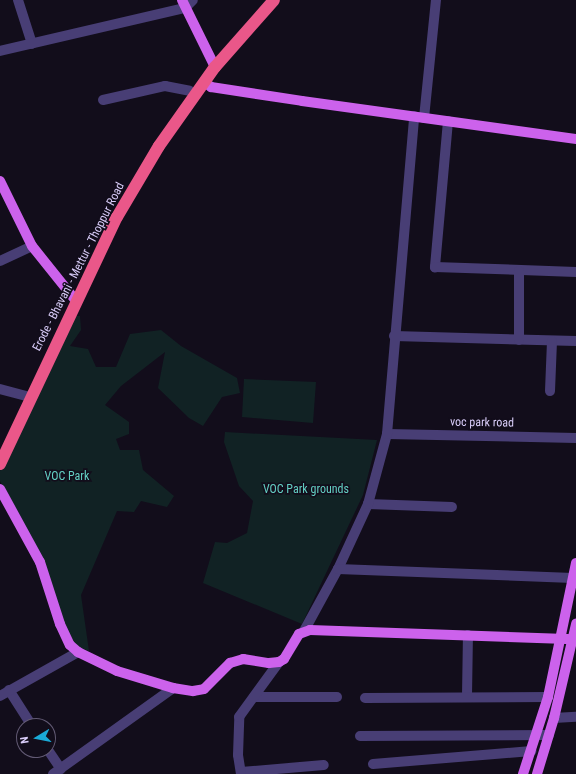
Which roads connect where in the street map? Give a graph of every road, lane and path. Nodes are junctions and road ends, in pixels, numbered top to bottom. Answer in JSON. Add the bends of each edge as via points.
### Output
{"nodes":[{"id":1,"x":18,"y":0,"type":"edge"},
{"id":2,"x":193,"y":0,"type":"edge"},
{"id":3,"x":266,"y":0,"type":"edge"},
{"id":4,"x":274,"y":0,"type":"edge"},
{"id":5,"x":436,"y":0,"type":"edge"},
{"id":6,"x":183,"y":4,"type":"edge"},
{"id":7,"x":32,"y":44,"type":"junction"},
{"id":8,"x":0,"y":51,"type":"edge"},
{"id":9,"x":212,"y":65,"type":"junction"},
{"id":10,"x":205,"y":82,"type":"junction"},
{"id":11,"x":190,"y":91,"type":"junction"},
{"id":12,"x":103,"y":100,"type":"dead end"},
{"id":13,"x":419,"y":117,"type":"junction"},
{"id":14,"x":448,"y":121,"type":"junction"},
{"id":15,"x":576,"y":139,"type":"edge"},
{"id":16,"x":0,"y":181,"type":"edge"},
{"id":17,"x":32,"y":246,"type":"junction"},
{"id":18,"x":0,"y":261,"type":"edge"},
{"id":19,"x":519,"y":271,"type":"junction"},
{"id":20,"x":576,"y":272,"type":"edge"},
{"id":21,"x":73,"y":298,"type":"junction"},
{"id":22,"x":394,"y":336,"type":"junction"},
{"id":23,"x":519,"y":340,"type":"junction"},
{"id":24,"x":552,"y":341,"type":"junction"},
{"id":25,"x":576,"y":341,"type":"edge"},
{"id":26,"x":0,"y":389,"type":"edge"},
{"id":27,"x":550,"y":391,"type":"dead end"},
{"id":28,"x":26,"y":396,"type":"junction"},
{"id":29,"x":387,"y":434,"type":"junction"},
{"id":30,"x":576,"y":438,"type":"edge"},
{"id":31,"x":0,"y":446,"type":"edge"},
{"id":32,"x":0,"y":464,"type":"edge"},
{"id":33,"x":0,"y":489,"type":"edge"},
{"id":34,"x":368,"y":504,"type":"junction"},
{"id":35,"x":452,"y":508,"type":"dead end"},
{"id":36,"x":576,"y":563,"type":"edge"},
{"id":37,"x":338,"y":569,"type":"junction"},
{"id":38,"x":573,"y":578,"type":"junction"},
{"id":39,"x":576,"y":624,"type":"edge"},
{"id":40,"x":304,"y":631,"type":"junction"},
{"id":41,"x":468,"y":634,"type":"junction"},
{"id":42,"x":562,"y":639,"type":"junction"},
{"id":43,"x":575,"y":639,"type":"edge"},
{"id":44,"x":78,"y":652,"type":"junction"},
{"id":45,"x":279,"y":662,"type":"junction"},
{"id":46,"x":174,"y":688,"type":"junction"},
{"id":47,"x":4,"y":693,"type":"edge"},
{"id":48,"x":467,"y":696,"type":"junction"},
{"id":49,"x":254,"y":697,"type":"junction"},
{"id":50,"x":337,"y":697,"type":"dead end"},
{"id":51,"x":548,"y":697,"type":"junction"},
{"id":52,"x":365,"y":698,"type":"dead end"},
{"id":53,"x":576,"y":717,"type":"edge"},
{"id":54,"x":25,"y":718,"type":"edge"},
{"id":55,"x":554,"y":718,"type":"junction"},
{"id":56,"x":538,"y":733,"type":"junction"},
{"id":57,"x":549,"y":735,"type":"junction"},
{"id":58,"x":360,"y":736,"type":"dead end"},
{"id":59,"x":531,"y":751,"type":"junction"},
{"id":60,"x":51,"y":758,"type":"edge"},
{"id":61,"x":373,"y":764,"type":"dead end"},
{"id":62,"x":324,"y":765,"type":"dead end"},
{"id":63,"x":56,"y":773,"type":"edge"},
{"id":64,"x":241,"y":773,"type":"edge"},
{"id":65,"x":523,"y":774,"type":"edge"},
{"id":66,"x":537,"y":774,"type":"edge"}],
"edges":[{"from":1,"to":7,"type":"street"},
{"from":2,"to":6,"type":"street"},
{"from":3,"to":9,"type":"highway","name":"Erode - Bhavani - Mettur - Thoppur Road"},
{"from":4,"to":9,"type":"highway","name":"Erode - Bhavani - Mettur - Thoppur Road"},
{"from":5,"to":13,"type":"street"},
{"from":6,"to":7,"type":"street"},
{"from":6,"to":9,"type":"main road"},
{"from":7,"to":8,"type":"street"},
{"from":9,"to":10,"type":"highway","name":"Erode - Bhavani - Mettur - Thoppur Road"},
{"from":9,"to":11,"type":"highway","name":"Erode - Bhavani - Mettur - Thoppur Road"},
{"from":10,"to":13,"type":"main road","via":[[212,87]]},
{"from":10,"to":21,"type":"highway","name":"Erode - Bhavani - Mettur - Thoppur Road","via":[[159,146]]},
{"from":11,"to":12,"type":"street","via":[[165,86]]},
{"from":11,"to":21,"type":"highway","name":"Erode - Bhavani - Mettur - Thoppur Road","via":[[149,151]]},
{"from":13,"to":14,"type":"main road"},
{"from":13,"to":22,"type":"street"},
{"from":14,"to":15,"type":"main road"},
{"from":14,"to":19,"type":"street","via":[[435,267]]},
{"from":16,"to":17,"type":"main road"},
{"from":17,"to":18,"type":"street"},
{"from":17,"to":21,"type":"main road"},
{"from":19,"to":20,"type":"street"},
{"from":19,"to":23,"type":"street"},
{"from":21,"to":28,"type":"highway","name":"Erode - Bhavani - Mettur - Thoppur Road"},
{"from":22,"to":23,"type":"street"},
{"from":22,"to":29,"type":"street"},
{"from":23,"to":24,"type":"street"},
{"from":24,"to":25,"type":"street"},
{"from":24,"to":27,"type":"street"},
{"from":26,"to":28,"type":"street"},
{"from":28,"to":31,"type":"highway","name":"Erode - Bhavani - Mettur - Thoppur Road"},
{"from":28,"to":32,"type":"highway","name":"Erode - Bhavani - Mettur - Thoppur Road"},
{"from":29,"to":30,"type":"street","name":"voc park road"},
{"from":29,"to":34,"type":"street"},
{"from":33,"to":44,"type":"main road","via":[[40,562],[60,624],[70,645]]},
{"from":34,"to":35,"type":"street"},
{"from":34,"to":37,"type":"street"},
{"from":36,"to":38,"type":"main road"},
{"from":37,"to":38,"type":"street"},
{"from":37,"to":40,"type":"street"},
{"from":38,"to":42,"type":"main road"},
{"from":39,"to":43,"type":"main road"},
{"from":40,"to":41,"type":"main road"},
{"from":40,"to":45,"type":"main road","via":[[299,634],[284,659]]},
{"from":41,"to":42,"type":"main road"},
{"from":41,"to":48,"type":"street"},
{"from":42,"to":43,"type":"main road"},
{"from":42,"to":51,"type":"main road"},
{"from":43,"to":55,"type":"main road"},
{"from":44,"to":46,"type":"main road","via":[[117,671]]},
{"from":44,"to":47,"type":"street"},
{"from":45,"to":46,"type":"main road","via":[[243,659],[230,663],[204,689],[193,691]]},
{"from":45,"to":49,"type":"street"},
{"from":46,"to":63,"type":"street"},
{"from":47,"to":54,"type":"street"},
{"from":48,"to":51,"type":"street"},
{"from":48,"to":52,"type":"street"},
{"from":49,"to":50,"type":"street"},
{"from":49,"to":64,"type":"street","via":[[239,717],[238,755]]},
{"from":51,"to":56,"type":"main road"},
{"from":53,"to":55,"type":"street"},
{"from":55,"to":57,"type":"main road"},
{"from":56,"to":57,"type":"street"},
{"from":56,"to":58,"type":"street"},
{"from":56,"to":59,"type":"main road"},
{"from":57,"to":66,"type":"main road"},
{"from":59,"to":61,"type":"street"},
{"from":59,"to":65,"type":"main road"},
{"from":60,"to":63,"type":"street"},
{"from":62,"to":64,"type":"street"}]}
